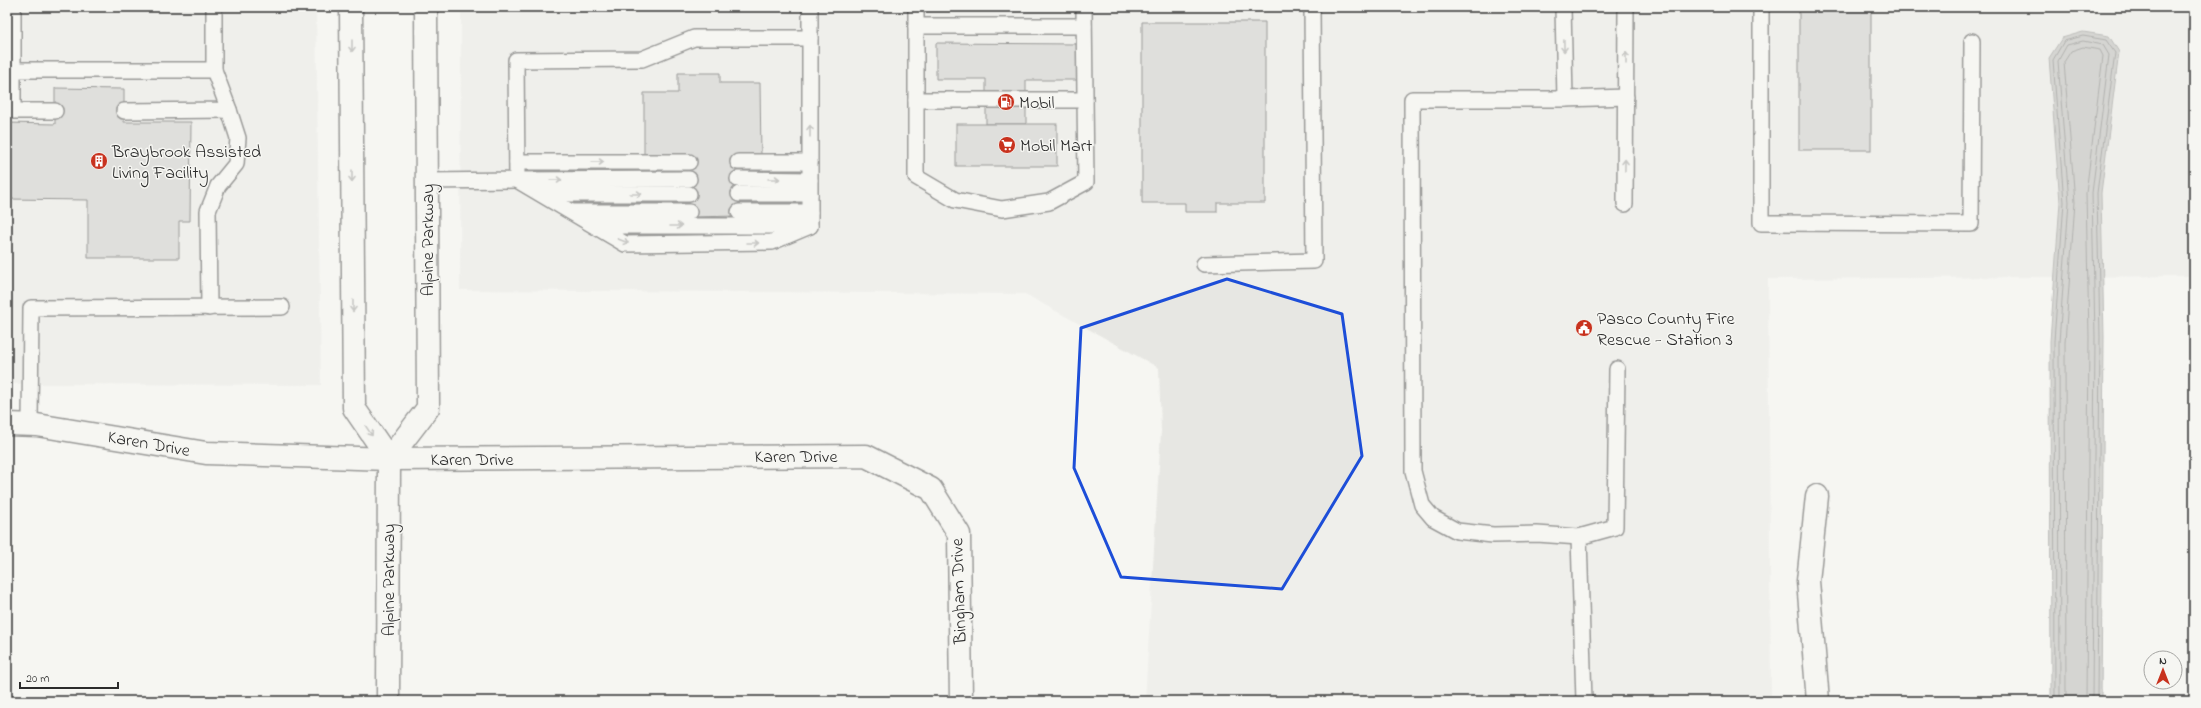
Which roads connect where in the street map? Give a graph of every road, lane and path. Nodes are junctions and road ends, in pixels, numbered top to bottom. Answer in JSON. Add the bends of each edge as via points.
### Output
{"nodes":[{"id":1,"x":14,"y":7,"type":"edge"},
{"id":2,"x":214,"y":7,"type":"edge"},
{"id":3,"x":351,"y":7,"type":"edge"},
{"id":4,"x":426,"y":7,"type":"edge"},
{"id":5,"x":810,"y":7,"type":"edge"},
{"id":6,"x":916,"y":7,"type":"edge"},
{"id":7,"x":1084,"y":7,"type":"edge"},
{"id":8,"x":1312,"y":7,"type":"edge"},
{"id":9,"x":1563,"y":7,"type":"edge"},
{"id":10,"x":1626,"y":7,"type":"edge"},
{"id":11,"x":1761,"y":7,"type":"edge"},
{"id":12,"x":916,"y":26,"type":"junction"},
{"id":13,"x":1084,"y":26,"type":"junction"},
{"id":14,"x":810,"y":38,"type":"junction"},
{"id":15,"x":1972,"y":41,"type":"dead end"},
{"id":16,"x":14,"y":70,"type":"junction"},
{"id":17,"x":214,"y":70,"type":"junction"},
{"id":18,"x":1626,"y":97,"type":"junction"},
{"id":19,"x":1565,"y":99,"type":"junction"},
{"id":20,"x":916,"y":100,"type":"junction"},
{"id":21,"x":1085,"y":100,"type":"junction"},
{"id":22,"x":229,"y":110,"type":"junction"},
{"id":23,"x":55,"y":111,"type":"dead end"},
{"id":24,"x":124,"y":111,"type":"dead end"},
{"id":25,"x":517,"y":162,"type":"junction"},
{"id":26,"x":689,"y":162,"type":"dead end"},
{"id":27,"x":738,"y":162,"type":"dead end"},
{"id":28,"x":810,"y":162,"type":"junction"},
{"id":29,"x":689,"y":179,"type":"dead end"},
{"id":30,"x":738,"y":179,"type":"dead end"},
{"id":31,"x":517,"y":180,"type":"junction"},
{"id":32,"x":427,"y":181,"type":"junction"},
{"id":33,"x":810,"y":187,"type":"junction"},
{"id":34,"x":541,"y":194,"type":"junction"},
{"id":35,"x":690,"y":194,"type":"dead end"},
{"id":36,"x":739,"y":194,"type":"dead end"},
{"id":37,"x":1625,"y":204,"type":"dead end"},
{"id":38,"x":572,"y":212,"type":"junction"},
{"id":39,"x":690,"y":212,"type":"dead end"},
{"id":40,"x":739,"y":212,"type":"dead end"},
{"id":41,"x":810,"y":219,"type":"junction"},
{"id":42,"x":1204,"y":264,"type":"dead end"},
{"id":43,"x":282,"y":307,"type":"dead end"},
{"id":44,"x":209,"y":308,"type":"junction"},
{"id":45,"x":1617,"y":369,"type":"dead end"},
{"id":46,"x":7,"y":424,"type":"edge"},
{"id":47,"x":30,"y":425,"type":"junction"},
{"id":48,"x":389,"y":459,"type":"junction"},
{"id":49,"x":931,"y":489,"type":"joint"},
{"id":50,"x":1817,"y":496,"type":"dead end"},
{"id":51,"x":1579,"y":537,"type":"junction"},
{"id":52,"x":388,"y":701,"type":"edge"},
{"id":53,"x":961,"y":701,"type":"edge"},
{"id":54,"x":1584,"y":701,"type":"edge"},
{"id":55,"x":1818,"y":701,"type":"edge"}],
"edges":[{"from":1,"to":16,"type":"lane"},
{"from":2,"to":17,"type":"lane"},
{"from":3,"to":48,"type":"street","one_way":true,"via":[[354,408]]},
{"from":4,"to":32,"type":"street","name":"Alpine Parkway"},
{"from":5,"to":14,"type":"lane"},
{"from":6,"to":12,"type":"lane"},
{"from":7,"to":13,"type":"lane"},
{"from":8,"to":42,"type":"lane","via":[[1314,262]]},
{"from":9,"to":19,"type":"lane","one_way":true},
{"from":18,"to":10,"type":"lane","one_way":true},
{"from":11,"to":15,"type":"lane","via":[[1761,224],[1972,224]]},
{"from":12,"to":13,"type":"lane"},
{"from":12,"to":20,"type":"lane"},
{"from":13,"to":21,"type":"lane"},
{"from":14,"to":25,"type":"lane","via":[[694,38],[642,59],[516,60]]},
{"from":28,"to":14,"type":"lane","one_way":true},
{"from":16,"to":17,"type":"lane"},
{"from":16,"to":23,"type":"lane","via":[[14,111]]},
{"from":17,"to":22,"type":"lane"},
{"from":18,"to":19,"type":"lane"},
{"from":37,"to":18,"type":"lane","one_way":true},
{"from":19,"to":51,"type":"lane","via":[[1412,99],[1412,471],[1422,505],[1433,518],[1457,531],[1493,535],[1537,534]]},
{"from":20,"to":21,"type":"lane"},
{"from":20,"to":21,"type":"lane","via":[[916,177],[955,200],[1002,209],[1049,202],[1086,182]]},
{"from":22,"to":24,"type":"lane"},
{"from":22,"to":44,"type":"lane","via":[[238,138],[236,164],[218,186],[208,211]]},
{"from":25,"to":26,"type":"lane","one_way":true},
{"from":25,"to":31,"type":"lane"},
{"from":27,"to":28,"type":"lane"},
{"from":28,"to":33,"type":"lane"},
{"from":31,"to":29,"type":"lane","one_way":true},
{"from":30,"to":33,"type":"lane","one_way":true},
{"from":31,"to":32,"type":"lane"},
{"from":31,"to":34,"type":"lane"},
{"from":32,"to":48,"type":"street","name":"Alpine Parkway","via":[[428,408]]},
{"from":33,"to":36,"type":"lane"},
{"from":33,"to":41,"type":"lane"},
{"from":34,"to":35,"type":"lane","one_way":true},
{"from":34,"to":38,"type":"lane"},
{"from":38,"to":39,"type":"lane","one_way":true},
{"from":38,"to":41,"type":"lane","one_way":true,"via":[[625,244],[772,242]]},
{"from":40,"to":41,"type":"lane"},
{"from":43,"to":44,"type":"lane"},
{"from":44,"to":47,"type":"lane","via":[[31,308]]},
{"from":45,"to":51,"type":"lane","via":[[1614,527]]},
{"from":46,"to":47,"type":"street","name":"Karen Drive"},
{"from":47,"to":48,"type":"street","name":"Karen Drive","via":[[206,453]]},
{"from":48,"to":49,"type":"street","name":"Karen Drive","via":[[866,456]]},
{"from":48,"to":52,"type":"street","name":"Alpine Parkway"},
{"from":49,"to":53,"type":"street","name":"Bingham Drive","via":[[959,534]]},
{"from":50,"to":55,"type":"street","via":[[1808,581]]},
{"from":51,"to":54,"type":"lane"}]}
